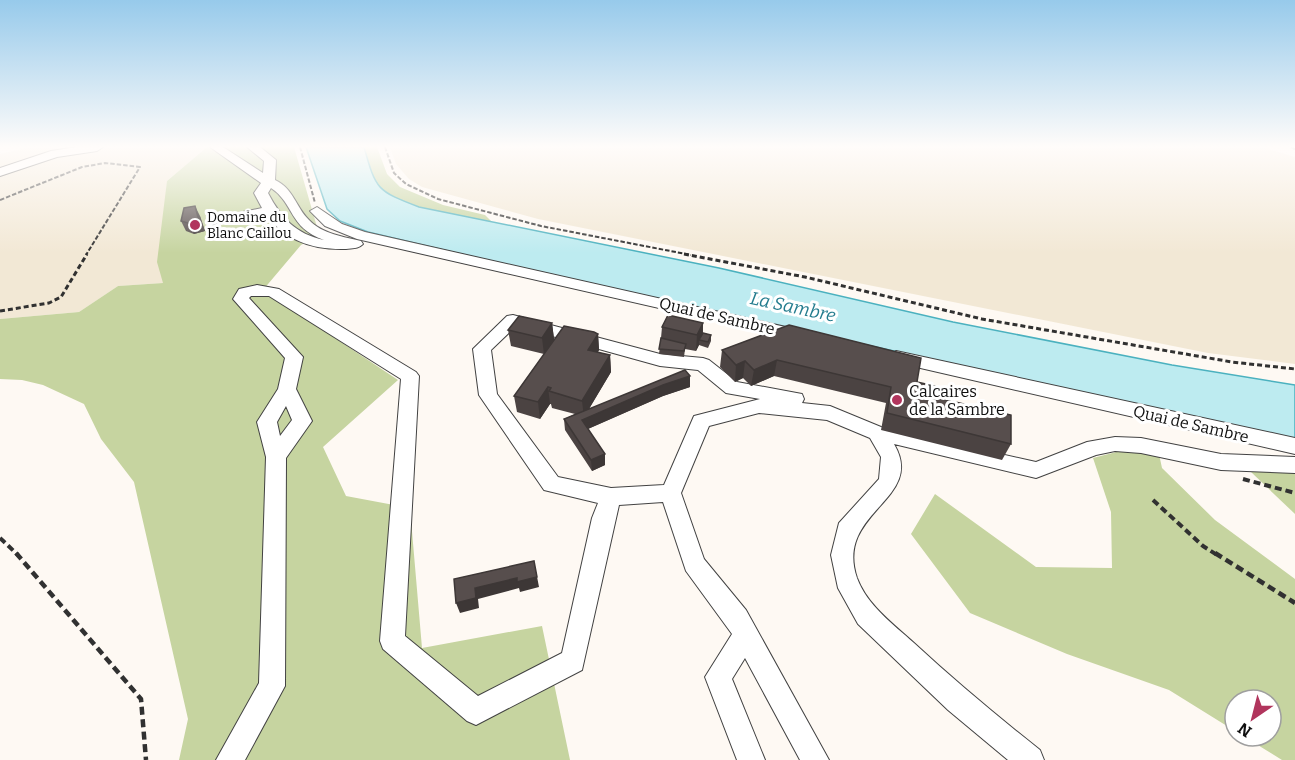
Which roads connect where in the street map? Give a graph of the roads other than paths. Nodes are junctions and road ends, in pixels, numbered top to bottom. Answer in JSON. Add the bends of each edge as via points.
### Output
{"nodes":[{"id":1,"x":268,"y":182,"type":"edge"},
{"id":2,"x":269,"y":182,"type":"edge"},
{"id":3,"x":269,"y":210,"type":"junction"},
{"id":4,"x":317,"y":211,"type":"road end"},
{"id":5,"x":214,"y":222,"type":"dead end"},
{"id":6,"x":380,"y":240,"type":"junction"},
{"id":7,"x":356,"y":244,"type":"junction"},
{"id":8,"x":820,"y":340,"type":"edge"},
{"id":9,"x":878,"y":353,"type":"edge"},
{"id":10,"x":830,"y":413,"type":"junction"},
{"id":11,"x":877,"y":433,"type":"junction"},
{"id":12,"x":1295,"y":446,"type":"edge"},
{"id":13,"x":1295,"y":465,"type":"edge"},
{"id":14,"x":671,"y":493,"type":"junction"},
{"id":15,"x":611,"y":497,"type":"junction"},
{"id":16,"x":742,"y":626,"type":"junction"},
{"id":17,"x":230,"y":760,"type":"edge"},
{"id":18,"x":750,"y":760,"type":"edge"},
{"id":19,"x":815,"y":760,"type":"edge"},
{"id":20,"x":1030,"y":760,"type":"edge"}],
"edges":[{"from":1,"to":3,"type":"street","via":[[261,193]]},
{"from":2,"to":7,"type":"street","via":[[283,188],[302,221],[313,230]]},
{"from":3,"to":5,"type":"street"},
{"from":3,"to":7,"type":"street","via":[[294,236],[311,243]]},
{"from":4,"to":6,"type":"street","name":"Quai de Sambre","via":[[340,230]]},
{"from":6,"to":7,"type":"street"},
{"from":6,"to":8,"type":"street","name":"Quai de Sambre"},
{"from":9,"to":12,"type":"street","name":"Quai de Sambre"},
{"from":10,"to":11,"type":"street"},
{"from":10,"to":14,"type":"street","via":[[759,406],[702,421]]},
{"from":10,"to":15,"type":"street","via":[[803,401],[732,388],[703,364],[660,360],[513,320],[482,349],[488,395],[551,484]]},
{"from":11,"to":13,"type":"street","via":[[1036,470],[1072,454],[1114,444],[1221,462]]},
{"from":11,"to":20,"type":"street","via":[[891,457],[889,482],[850,523],[842,555],[846,581],[867,616],[957,701]]},
{"from":14,"to":15,"type":"street"},
{"from":14,"to":16,"type":"street","via":[[694,564]]},
{"from":15,"to":17,"type":"street","via":[[603,518],[573,661],[476,712],[392,641],[410,376],[273,292],[245,292],[241,299],[294,357],[287,390],[267,422],[276,456],[272,686]]},
{"from":16,"to":18,"type":"street","via":[[718,677]]},
{"from":16,"to":19,"type":"street"}]}
